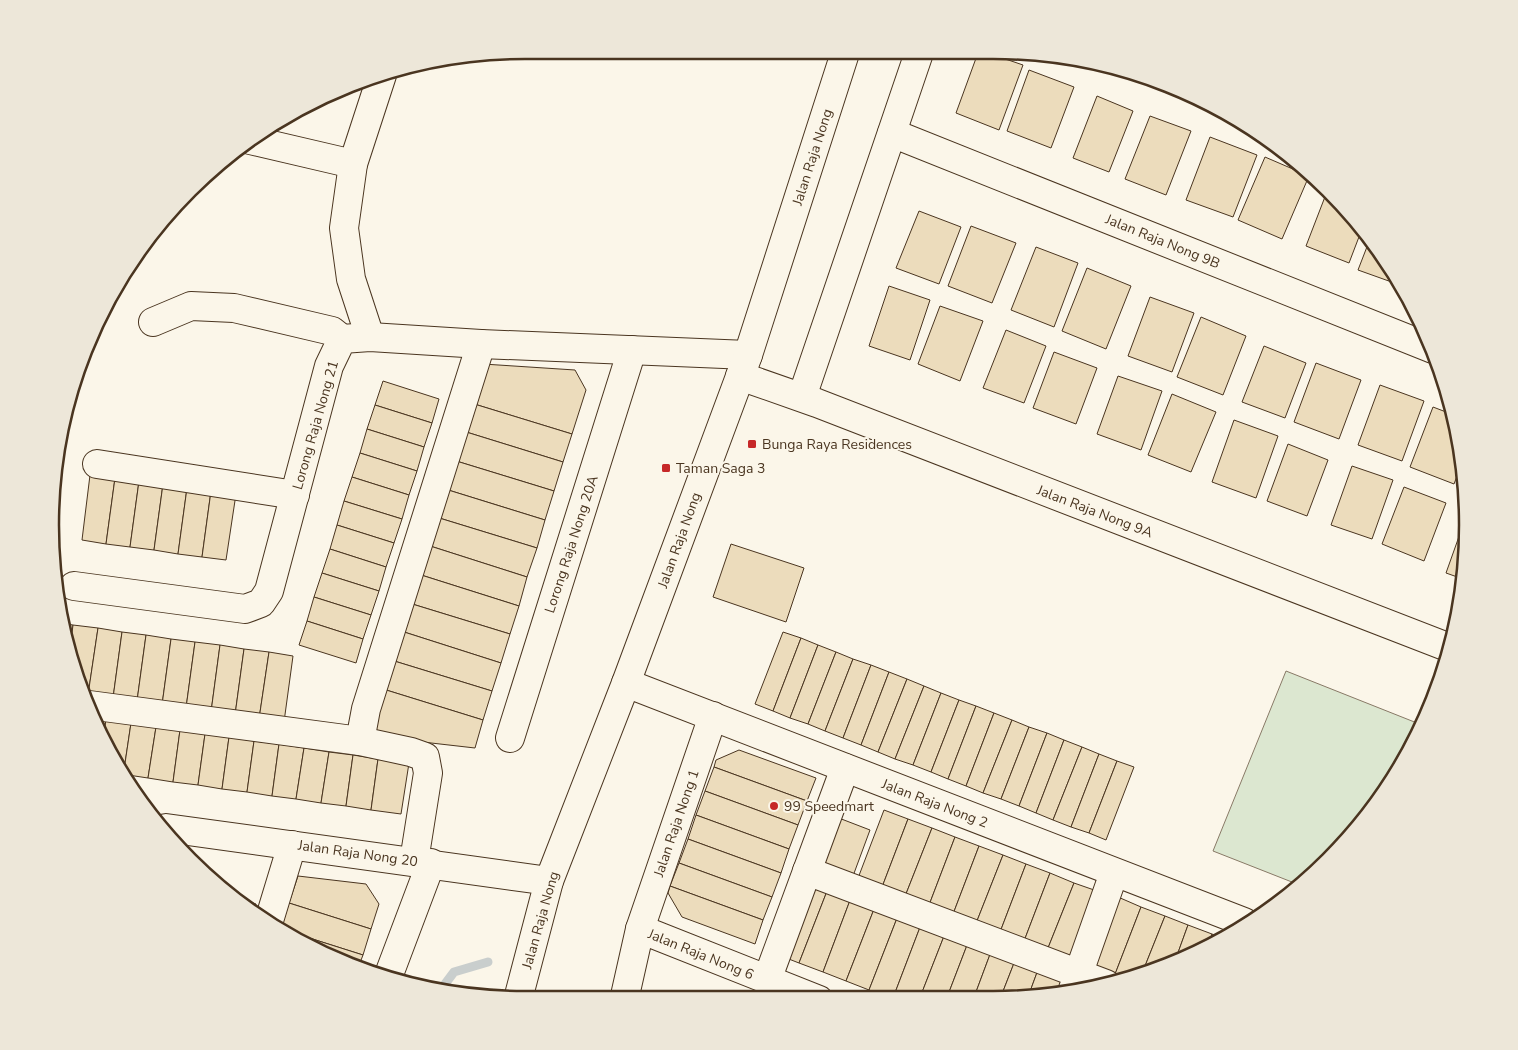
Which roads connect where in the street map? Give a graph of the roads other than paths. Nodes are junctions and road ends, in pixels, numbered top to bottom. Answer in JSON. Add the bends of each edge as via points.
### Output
{"nodes":[{"id":1,"x":843,"y":59,"type":"edge"},
{"id":2,"x":917,"y":59,"type":"edge"},
{"id":3,"x":380,"y":82,"type":"edge"},
{"id":4,"x":892,"y":133,"type":"junction"},
{"id":5,"x":259,"y":142,"type":"edge"},
{"id":6,"x":352,"y":164,"type":"junction"},
{"id":7,"x":153,"y":322,"type":"dead end"},
{"id":8,"x":370,"y":337,"type":"junction"},
{"id":9,"x":342,"y":339,"type":"junction"},
{"id":10,"x":481,"y":344,"type":"junction"},
{"id":11,"x":1423,"y":345,"type":"edge"},
{"id":12,"x":632,"y":350,"type":"junction"},
{"id":13,"x":744,"y":365,"type":"junction"},
{"id":14,"x":802,"y":397,"type":"junction"},
{"id":15,"x":98,"y":464,"type":"dead end"},
{"id":16,"x":295,"y":495,"type":"junction"},
{"id":17,"x":74,"y":586,"type":"dead end"},
{"id":18,"x":1443,"y":645,"type":"edge"},
{"id":19,"x":626,"y":683,"type":"junction"},
{"id":20,"x":96,"y":707,"type":"edge"},
{"id":21,"x":713,"y":716,"type":"junction"},
{"id":22,"x":510,"y":738,"type":"dead end"},
{"id":23,"x":360,"y":741,"type":"junction"},
{"id":24,"x":845,"y":768,"type":"junction"},
{"id":25,"x":174,"y":832,"type":"edge"},
{"id":26,"x":292,"y":845,"type":"junction"},
{"id":27,"x":423,"y":862,"type":"junction"},
{"id":28,"x":807,"y":872,"type":"junction"},
{"id":29,"x":1114,"y":873,"type":"junction"},
{"id":30,"x":550,"y":880,"type":"junction"},
{"id":31,"x":271,"y":916,"type":"edge"},
{"id":32,"x":1240,"y":920,"type":"edge"},
{"id":33,"x":640,"y":929,"type":"junction"},
{"id":34,"x":390,"y":971,"type":"edge"},
{"id":35,"x":767,"y":980,"type":"junction"},
{"id":36,"x":1075,"y":983,"type":"edge"},
{"id":37,"x":520,"y":991,"type":"edge"},
{"id":38,"x":626,"y":991,"type":"edge"},
{"id":39,"x":796,"y":991,"type":"edge"}],
"edges":[{"from":1,"to":13,"type":"street","name":"Jalan Raja Nong"},
{"from":2,"to":4,"type":"street"},
{"from":3,"to":6,"type":"street"},
{"from":4,"to":11,"type":"street","name":"Jalan Raja Nong 9B"},
{"from":4,"to":14,"type":"street"},
{"from":5,"to":6,"type":"street"},
{"from":6,"to":8,"type":"street","via":[[344,228],[351,279]]},
{"from":7,"to":9,"type":"street","via":[[191,306],[234,308],[332,331]]},
{"from":8,"to":9,"type":"street"},
{"from":8,"to":10,"type":"street"},
{"from":9,"to":16,"type":"street","name":"Lorong Raja Nong 21","via":[[329,366]]},
{"from":10,"to":12,"type":"street"},
{"from":10,"to":23,"type":"street","via":[[366,709]]},
{"from":12,"to":13,"type":"street"},
{"from":12,"to":22,"type":"street","name":"Lorong Raja Nong 20A"},
{"from":13,"to":14,"type":"street","name":"Jalan Raja Nong 9A"},
{"from":13,"to":19,"type":"street","name":"Jalan Raja Nong"},
{"from":14,"to":18,"type":"street","name":"Jalan Raja Nong 9A"},
{"from":15,"to":16,"type":"street"},
{"from":16,"to":17,"type":"street","name":"Lorong Raja Nong 21","via":[[269,591],[261,604],[245,609]]},
{"from":19,"to":21,"type":"street","name":"Jalan Raja Nong 2"},
{"from":19,"to":30,"type":"street","name":"Jalan Raja Nong"},
{"from":20,"to":23,"type":"street"},
{"from":21,"to":24,"type":"street","name":"Jalan Raja Nong 2"},
{"from":21,"to":33,"type":"street","name":"Jalan Raja Nong 1"},
{"from":23,"to":27,"type":"street","via":[[425,757],[428,773]]},
{"from":24,"to":28,"type":"street"},
{"from":24,"to":29,"type":"street","name":"Jalan Raja Nong 2"},
{"from":25,"to":26,"type":"street","name":"Jalan Raja Nong 20"},
{"from":26,"to":27,"type":"street","name":"Jalan Raja Nong 20"},
{"from":26,"to":31,"type":"street"},
{"from":27,"to":30,"type":"street","name":"Jalan Raja Nong 20"},
{"from":27,"to":34,"type":"street"},
{"from":28,"to":35,"type":"street"},
{"from":28,"to":36,"type":"street"},
{"from":29,"to":32,"type":"street","name":"Jalan Raja Nong 2"},
{"from":29,"to":36,"type":"street"},
{"from":30,"to":37,"type":"street","name":"Jalan Raja Nong"},
{"from":33,"to":35,"type":"street","name":"Jalan Raja Nong 6"},
{"from":33,"to":38,"type":"street","name":"Jalan Raja Nong 1"},
{"from":35,"to":39,"type":"street","name":"Jalan Raja Nong 6"}]}
